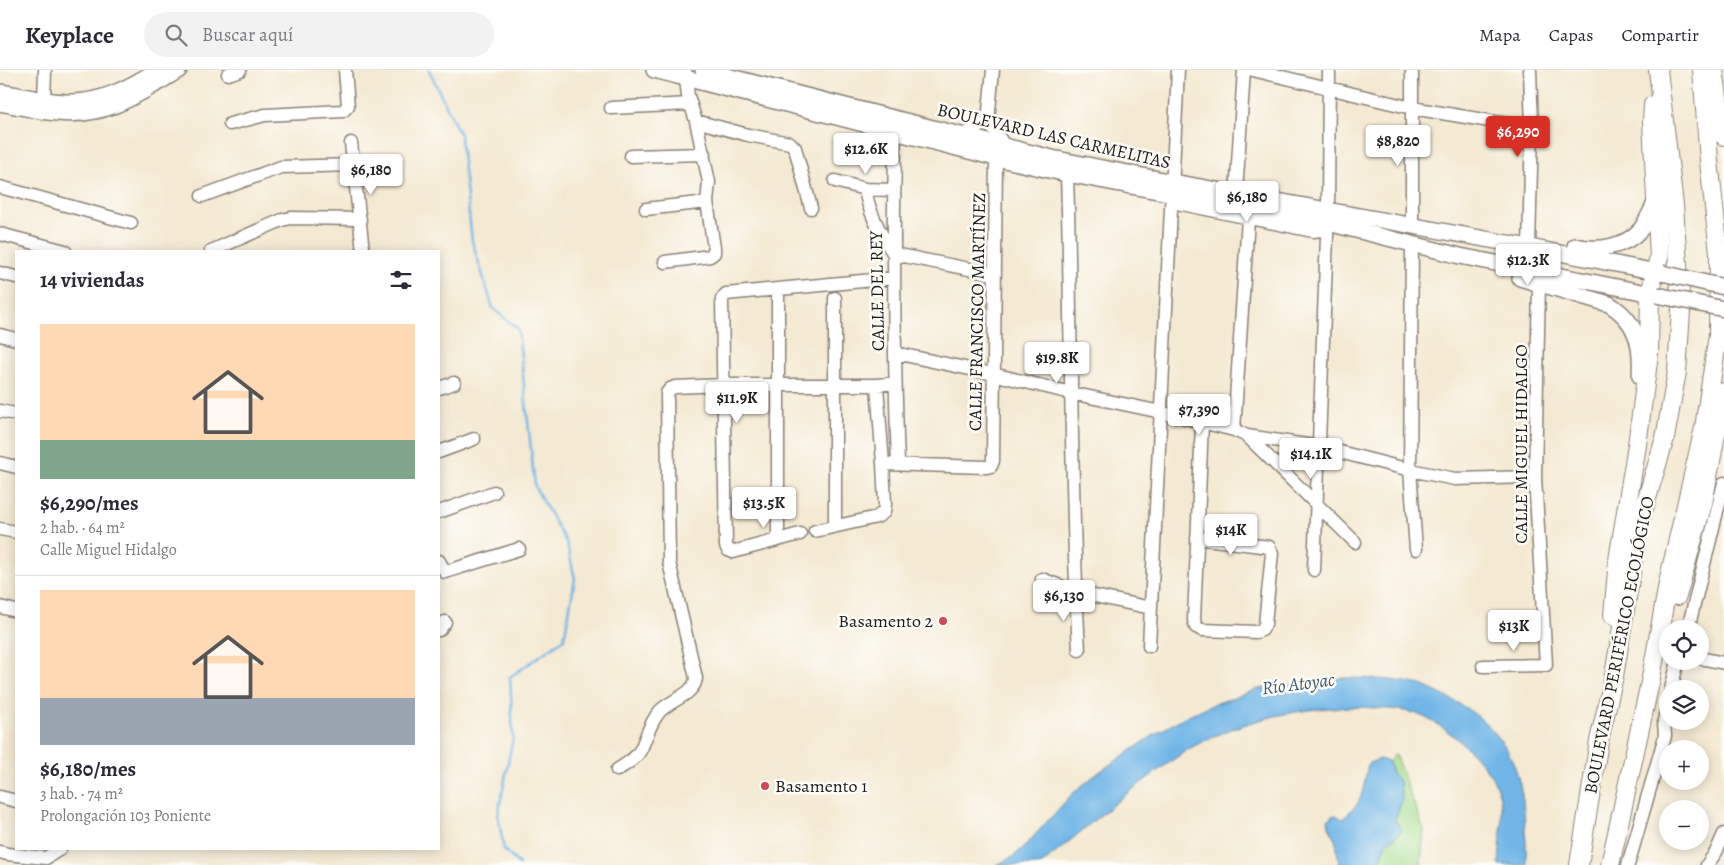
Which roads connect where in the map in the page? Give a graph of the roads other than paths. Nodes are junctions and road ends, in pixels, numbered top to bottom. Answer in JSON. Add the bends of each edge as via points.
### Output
{"nodes":[{"id":1,"x":45,"y":70,"type":"edge"},
{"id":2,"x":157,"y":70,"type":"edge"},
{"id":3,"x":179,"y":70,"type":"edge"},
{"id":4,"x":345,"y":70,"type":"edge"},
{"id":5,"x":703,"y":70,"type":"edge"},
{"id":6,"x":993,"y":70,"type":"edge"},
{"id":7,"x":1178,"y":70,"type":"edge"},
{"id":8,"x":1244,"y":70,"type":"edge"},
{"id":9,"x":1253,"y":70,"type":"edge"},
{"id":10,"x":1329,"y":70,"type":"edge"},
{"id":11,"x":1412,"y":70,"type":"edge"},
{"id":12,"x":1530,"y":70,"type":"edge"},
{"id":13,"x":1656,"y":70,"type":"edge"},
{"id":14,"x":1702,"y":70,"type":"edge"},
{"id":15,"x":1714,"y":70,"type":"edge"},
{"id":16,"x":663,"y":71,"type":"edge"},
{"id":17,"x":685,"y":74,"type":"edge"},
{"id":18,"x":1328,"y":88,"type":"junction"},
{"id":19,"x":0,"y":92,"type":"edge"},
{"id":20,"x":44,"y":100,"type":"junction"},
{"id":21,"x":0,"y":103,"type":"edge"},
{"id":22,"x":690,"y":104,"type":"junction"},
{"id":23,"x":70,"y":108,"type":"junction"},
{"id":24,"x":611,"y":108,"type":"dead end"},
{"id":25,"x":1412,"y":108,"type":"junction"},
{"id":26,"x":988,"y":120,"type":"junction"},
{"id":27,"x":696,"y":121,"type":"junction"},
{"id":28,"x":230,"y":124,"type":"dead end"},
{"id":29,"x":893,"y":124,"type":"junction"},
{"id":30,"x":1532,"y":128,"type":"junction"},
{"id":31,"x":962,"y":135,"type":"junction"},
{"id":32,"x":1724,"y":136,"type":"edge"},
{"id":33,"x":351,"y":143,"type":"dead end"},
{"id":34,"x":1000,"y":152,"type":"junction"},
{"id":35,"x":704,"y":154,"type":"junction"},
{"id":36,"x":631,"y":156,"type":"dead end"},
{"id":37,"x":354,"y":165,"type":"junction"},
{"id":38,"x":1067,"y":174,"type":"junction"},
{"id":39,"x":835,"y":181,"type":"dead end"},
{"id":40,"x":0,"y":187,"type":"edge"},
{"id":41,"x":1173,"y":188,"type":"junction"},
{"id":42,"x":865,"y":189,"type":"junction"},
{"id":43,"x":893,"y":190,"type":"junction"},
{"id":44,"x":1236,"y":194,"type":"junction"},
{"id":45,"x":202,"y":196,"type":"dead end"},
{"id":46,"x":1656,"y":201,"type":"junction"},
{"id":47,"x":707,"y":202,"type":"junction"},
{"id":48,"x":811,"y":208,"type":"dead end"},
{"id":49,"x":646,"y":209,"type":"dead end"},
{"id":50,"x":1328,"y":217,"type":"junction"},
{"id":51,"x":360,"y":219,"type":"junction"},
{"id":52,"x":1248,"y":219,"type":"junction"},
{"id":53,"x":131,"y":223,"type":"dead end"},
{"id":54,"x":1412,"y":226,"type":"junction"},
{"id":55,"x":0,"y":234,"type":"edge"},
{"id":56,"x":1412,"y":245,"type":"junction"},
{"id":57,"x":1529,"y":247,"type":"junction"},
{"id":58,"x":61,"y":250,"type":"edge"},
{"id":59,"x":213,"y":250,"type":"edge"},
{"id":60,"x":363,"y":250,"type":"edge"},
{"id":61,"x":894,"y":254,"type":"junction"},
{"id":62,"x":1460,"y":256,"type":"junction"},
{"id":63,"x":665,"y":262,"type":"dead end"},
{"id":64,"x":0,"y":272,"type":"edge"},
{"id":65,"x":1659,"y":272,"type":"junction"},
{"id":66,"x":994,"y":274,"type":"junction"},
{"id":67,"x":15,"y":277,"type":"edge"},
{"id":68,"x":894,"y":278,"type":"junction"},
{"id":69,"x":1539,"y":283,"type":"junction"},
{"id":70,"x":1724,"y":287,"type":"edge"},
{"id":71,"x":778,"y":290,"type":"junction"},
{"id":72,"x":1654,"y":295,"type":"junction"},
{"id":73,"x":835,"y":298,"type":"dead end"},
{"id":74,"x":1724,"y":309,"type":"edge"},
{"id":75,"x":0,"y":335,"type":"edge"},
{"id":76,"x":15,"y":339,"type":"edge"},
{"id":77,"x":895,"y":353,"type":"junction"},
{"id":78,"x":993,"y":374,"type":"junction"},
{"id":79,"x":454,"y":383,"type":"dead end"},
{"id":80,"x":895,"y":383,"type":"junction"},
{"id":81,"x":723,"y":385,"type":"junction"},
{"id":82,"x":778,"y":385,"type":"junction"},
{"id":83,"x":835,"y":385,"type":"junction"},
{"id":84,"x":877,"y":385,"type":"junction"},
{"id":85,"x":440,"y":388,"type":"edge"},
{"id":86,"x":1071,"y":393,"type":"junction"},
{"id":87,"x":1724,"y":396,"type":"edge"},
{"id":88,"x":0,"y":411,"type":"edge"},
{"id":89,"x":1161,"y":412,"type":"junction"},
{"id":90,"x":15,"y":414,"type":"edge"},
{"id":91,"x":1202,"y":422,"type":"junction"},
{"id":92,"x":1234,"y":430,"type":"junction"},
{"id":93,"x":1247,"y":436,"type":"junction"},
{"id":94,"x":474,"y":439,"type":"dead end"},
{"id":95,"x":1637,"y":445,"type":"junction"},
{"id":96,"x":1320,"y":447,"type":"junction"},
{"id":97,"x":440,"y":452,"type":"edge"},
{"id":98,"x":0,"y":463,"type":"edge"},
{"id":99,"x":883,"y":464,"type":"junction"},
{"id":100,"x":898,"y":464,"type":"junction"},
{"id":101,"x":15,"y":467,"type":"edge"},
{"id":102,"x":1410,"y":470,"type":"junction"},
{"id":103,"x":1535,"y":477,"type":"junction"},
{"id":104,"x":1724,"y":483,"type":"edge"},
{"id":105,"x":494,"y":492,"type":"dead end"},
{"id":106,"x":1317,"y":505,"type":"junction"},
{"id":107,"x":440,"y":512,"type":"edge"},
{"id":108,"x":835,"y":525,"type":"junction"},
{"id":109,"x":0,"y":528,"type":"edge"},
{"id":110,"x":815,"y":531,"type":"dead end"},
{"id":111,"x":15,"y":532,"type":"edge"},
{"id":112,"x":800,"y":534,"type":"dead end"},
{"id":113,"x":1197,"y":538,"type":"junction"},
{"id":114,"x":778,"y":539,"type":"junction"},
{"id":115,"x":1355,"y":542,"type":"dead end"},
{"id":116,"x":519,"y":549,"type":"dead end"},
{"id":117,"x":1416,"y":549,"type":"dead end"},
{"id":118,"x":442,"y":567,"type":"edge"},
{"id":119,"x":1314,"y":570,"type":"dead end"},
{"id":120,"x":1042,"y":579,"type":"dead end"},
{"id":121,"x":1076,"y":592,"type":"junction"},
{"id":122,"x":0,"y":607,"type":"edge"},
{"id":123,"x":1151,"y":608,"type":"junction"},
{"id":124,"x":15,"y":611,"type":"edge"},
{"id":125,"x":1690,"y":620,"type":"edge"},
{"id":126,"x":1149,"y":646,"type":"dead end"},
{"id":127,"x":1079,"y":650,"type":"dead end"},
{"id":128,"x":1709,"y":660,"type":"edge"},
{"id":129,"x":1724,"y":663,"type":"edge"},
{"id":130,"x":1483,"y":666,"type":"dead end"},
{"id":131,"x":1614,"y":676,"type":"junction"},
{"id":132,"x":1651,"y":678,"type":"junction"},
{"id":133,"x":1665,"y":730,"type":"edge"},
{"id":134,"x":617,"y":770,"type":"dead end"},
{"id":135,"x":0,"y":797,"type":"edge"},
{"id":136,"x":15,"y":801,"type":"edge"},
{"id":137,"x":1724,"y":834,"type":"edge"},
{"id":138,"x":58,"y":850,"type":"edge"},
{"id":139,"x":0,"y":852,"type":"edge"},
{"id":140,"x":1579,"y":865,"type":"edge"},
{"id":141,"x":1610,"y":865,"type":"edge"},
{"id":142,"x":1628,"y":865,"type":"edge"},
{"id":143,"x":1707,"y":865,"type":"edge"}],
"edges":[{"from":1,"to":20,"type":"street"},
{"from":2,"to":23,"type":"main road","via":[[128,88]]},
{"from":3,"to":23,"type":"main road","via":[[113,107],[89,113]]},
{"from":4,"to":28,"type":"street","via":[[348,106],[343,111],[265,115]]},
{"from":5,"to":29,"type":"main road","name":"BOULEVARD LAS CARMELITAS"},
{"from":6,"to":26,"type":"street"},
{"from":7,"to":41,"type":"street"},
{"from":8,"to":44,"type":"street"},
{"from":9,"to":18,"type":"street"},
{"from":10,"to":18,"type":"street"},
{"from":11,"to":25,"type":"street"},
{"from":12,"to":30,"type":"street"},
{"from":13,"to":46,"type":"highway","via":[[1652,121]]},
{"from":13,"to":131,"type":"highway","name":"BOULEVARD PERIFÉRICO ECOLÓGICO","via":[[1674,205],[1681,310],[1677,372],[1665,438],[1639,525]]},
{"from":14,"to":132,"type":"highway","name":"BOULEVARD PERIFÉRICO ECOLÓGICO","via":[[1720,253],[1718,335],[1704,428],[1673,560]]},
{"from":15,"to":32,"type":"highway"},
{"from":16,"to":17,"type":"main road","name":"BOULEVARD LAS CARMELITAS"},
{"from":17,"to":22,"type":"street"},
{"from":17,"to":29,"type":"main road","name":"BOULEVARD LAS CARMELITAS"},
{"from":18,"to":25,"type":"street"},
{"from":18,"to":50,"type":"street"},
{"from":19,"to":20,"type":"main road"},
{"from":20,"to":23,"type":"main road"},
{"from":21,"to":23,"type":"main road","via":[[57,114]]},
{"from":22,"to":24,"type":"street"},
{"from":22,"to":27,"type":"street"},
{"from":25,"to":30,"type":"street"},
{"from":25,"to":54,"type":"street"},
{"from":26,"to":31,"type":"street"},
{"from":26,"to":34,"type":"street"},
{"from":27,"to":35,"type":"street"},
{"from":27,"to":48,"type":"street","via":[[793,145]]},
{"from":29,"to":31,"type":"main road","name":"BOULEVARD LAS CARMELITAS"},
{"from":29,"to":34,"type":"main road","name":"BOULEVARD LAS CARMELITAS"},
{"from":29,"to":43,"type":"street","name":"CALLE DEL REY"},
{"from":30,"to":57,"type":"street"},
{"from":31,"to":34,"type":"main road","name":"BOULEVARD LAS CARMELITAS"},
{"from":33,"to":37,"type":"street"},
{"from":34,"to":38,"type":"main road","name":"BOULEVARD LAS CARMELITAS"},
{"from":34,"to":41,"type":"main road","name":"BOULEVARD LAS CARMELITAS","via":[[1052,158]]},
{"from":34,"to":66,"type":"street","name":"CALLE FRANCISCO MARTÍNEZ"},
{"from":35,"to":36,"type":"street"},
{"from":35,"to":47,"type":"street","via":[[709,182]]},
{"from":37,"to":45,"type":"street","via":[[281,167]]},
{"from":37,"to":51,"type":"street"},
{"from":38,"to":41,"type":"main road","name":"BOULEVARD LAS CARMELITAS"},
{"from":38,"to":86,"type":"street"},
{"from":39,"to":42,"type":"street"},
{"from":40,"to":53,"type":"street"},
{"from":41,"to":44,"type":"main road","name":"BOULEVARD LAS CARMELITAS"},
{"from":41,"to":50,"type":"main road","name":"BOULEVARD LAS CARMELITAS"},
{"from":41,"to":52,"type":"street","name":"BOULEVARD LAS CARMELITAS","via":[[1177,203]]},
{"from":41,"to":89,"type":"street"},
{"from":42,"to":43,"type":"street"},
{"from":42,"to":61,"type":"street","via":[[871,214]]},
{"from":43,"to":61,"type":"street","name":"CALLE DEL REY"},
{"from":44,"to":50,"type":"main road","name":"BOULEVARD LAS CARMELITAS"},
{"from":46,"to":57,"type":"main road","via":[[1639,231],[1613,246],[1587,249],[1552,240]]},
{"from":46,"to":65,"type":"highway"},
{"from":47,"to":49,"type":"street"},
{"from":47,"to":63,"type":"street","via":[[714,253]]},
{"from":50,"to":52,"type":"street","name":"BOULEVARD LAS CARMELITAS","via":[[1321,230],[1313,231]]},
{"from":50,"to":54,"type":"main road","name":"BOULEVARD LAS CARMELITAS"},
{"from":50,"to":56,"type":"main road","name":"BOULEVARD LAS CARMELITAS"},
{"from":50,"to":96,"type":"street"},
{"from":51,"to":59,"type":"street","via":[[291,218]]},
{"from":51,"to":60,"type":"street"},
{"from":52,"to":92,"type":"street"},
{"from":54,"to":57,"type":"main road","name":"BOULEVARD LAS CARMELITAS"},
{"from":55,"to":58,"type":"street"},
{"from":56,"to":62,"type":"main road","name":"BOULEVARD LAS CARMELITAS"},
{"from":56,"to":102,"type":"street"},
{"from":57,"to":65,"type":"main road","name":"BOULEVARD LAS CARMELITAS"},
{"from":61,"to":66,"type":"street"},
{"from":61,"to":68,"type":"street","name":"CALLE DEL REY"},
{"from":62,"to":69,"type":"main road","via":[[1472,266]]},
{"from":62,"to":72,"type":"main road","name":"BOULEVARD LAS CARMELITAS"},
{"from":64,"to":67,"type":"street"},
{"from":65,"to":70,"type":"main road","name":"BOULEVARD LAS CARMELITAS","bridge":true},
{"from":65,"to":72,"type":"highway"},
{"from":66,"to":78,"type":"street","name":"CALLE FRANCISCO MARTÍNEZ"},
{"from":68,"to":71,"type":"street"},
{"from":68,"to":77,"type":"street","name":"CALLE DEL REY"},
{"from":69,"to":95,"type":"main road","via":[[1609,304],[1632,324],[1641,367]]},
{"from":69,"to":103,"type":"street","name":"CALLE MIGUEL HIDALGO"},
{"from":71,"to":81,"type":"street","via":[[726,294],[722,299]]},
{"from":71,"to":82,"type":"street"},
{"from":72,"to":74,"type":"main road","name":"BOULEVARD LAS CARMELITAS","bridge":true},
{"from":72,"to":95,"type":"highway","via":[[1650,354]]},
{"from":73,"to":83,"type":"street"},
{"from":75,"to":76,"type":"street"},
{"from":77,"to":78,"type":"street"},
{"from":77,"to":80,"type":"street","name":"CALLE DEL REY"},
{"from":78,"to":86,"type":"street"},
{"from":78,"to":100,"type":"street","name":"CALLE FRANCISCO MARTÍNEZ","via":[[991,466]]},
{"from":79,"to":85,"type":"street"},
{"from":80,"to":84,"type":"street"},
{"from":80,"to":100,"type":"street","name":"CALLE DEL REY"},
{"from":81,"to":82,"type":"street"},
{"from":81,"to":114,"type":"street","via":[[726,546],[728,550],[738,551]]},
{"from":81,"to":134,"type":"street","via":[[675,387],[667,393],[669,562],[696,684],[659,712],[635,757]]},
{"from":82,"to":83,"type":"street"},
{"from":82,"to":114,"type":"street"},
{"from":83,"to":84,"type":"street"},
{"from":83,"to":108,"type":"street"},
{"from":84,"to":99,"type":"street"},
{"from":86,"to":89,"type":"street"},
{"from":86,"to":121,"type":"street"},
{"from":87,"to":132,"type":"highway","via":[[1703,502]]},
{"from":88,"to":90,"type":"street"},
{"from":89,"to":91,"type":"street"},
{"from":89,"to":123,"type":"street"},
{"from":91,"to":92,"type":"street"},
{"from":91,"to":113,"type":"street"},
{"from":92,"to":93,"type":"street"},
{"from":93,"to":96,"type":"street"},
{"from":93,"to":106,"type":"street"},
{"from":94,"to":97,"type":"street"},
{"from":95,"to":131,"type":"highway","via":[[1618,560],[1613,624]]},
{"from":96,"to":102,"type":"street"},
{"from":96,"to":106,"type":"street"},
{"from":98,"to":101,"type":"street"},
{"from":99,"to":100,"type":"street"},
{"from":99,"to":108,"type":"street","via":[[884,512],[877,517]]},
{"from":102,"to":103,"type":"street","via":[[1454,479]]},
{"from":102,"to":117,"type":"street"},
{"from":103,"to":130,"type":"street","name":"CALLE MIGUEL HIDALGO","via":[[1546,665]]},
{"from":104,"to":125,"type":"street"},
{"from":105,"to":107,"type":"street"},
{"from":106,"to":115,"type":"street"},
{"from":106,"to":119,"type":"street"},
{"from":108,"to":110,"type":"street"},
{"from":109,"to":111,"type":"street"},
{"from":112,"to":114,"type":"street"},
{"from":113,"to":113,"type":"street","via":[[1269,547],[1272,553],[1262,630],[1202,630],[1196,627]]},
{"from":116,"to":118,"type":"street"},
{"from":120,"to":121,"type":"street"},
{"from":121,"to":123,"type":"street"},
{"from":121,"to":127,"type":"street"},
{"from":122,"to":124,"type":"street"},
{"from":123,"to":126,"type":"street"},
{"from":128,"to":129,"type":"street"},
{"from":131,"to":140,"type":"highway","name":"BOULEVARD PERIFÉRICO ECOLÓGICO"},
{"from":132,"to":141,"type":"highway","name":"BOULEVARD PERIFÉRICO ECOLÓGICO"},
{"from":133,"to":142,"type":"street"},
{"from":135,"to":136,"type":"street"},
{"from":137,"to":143,"type":"street"},
{"from":138,"to":139,"type":"street","via":[[46,858]]}]}
